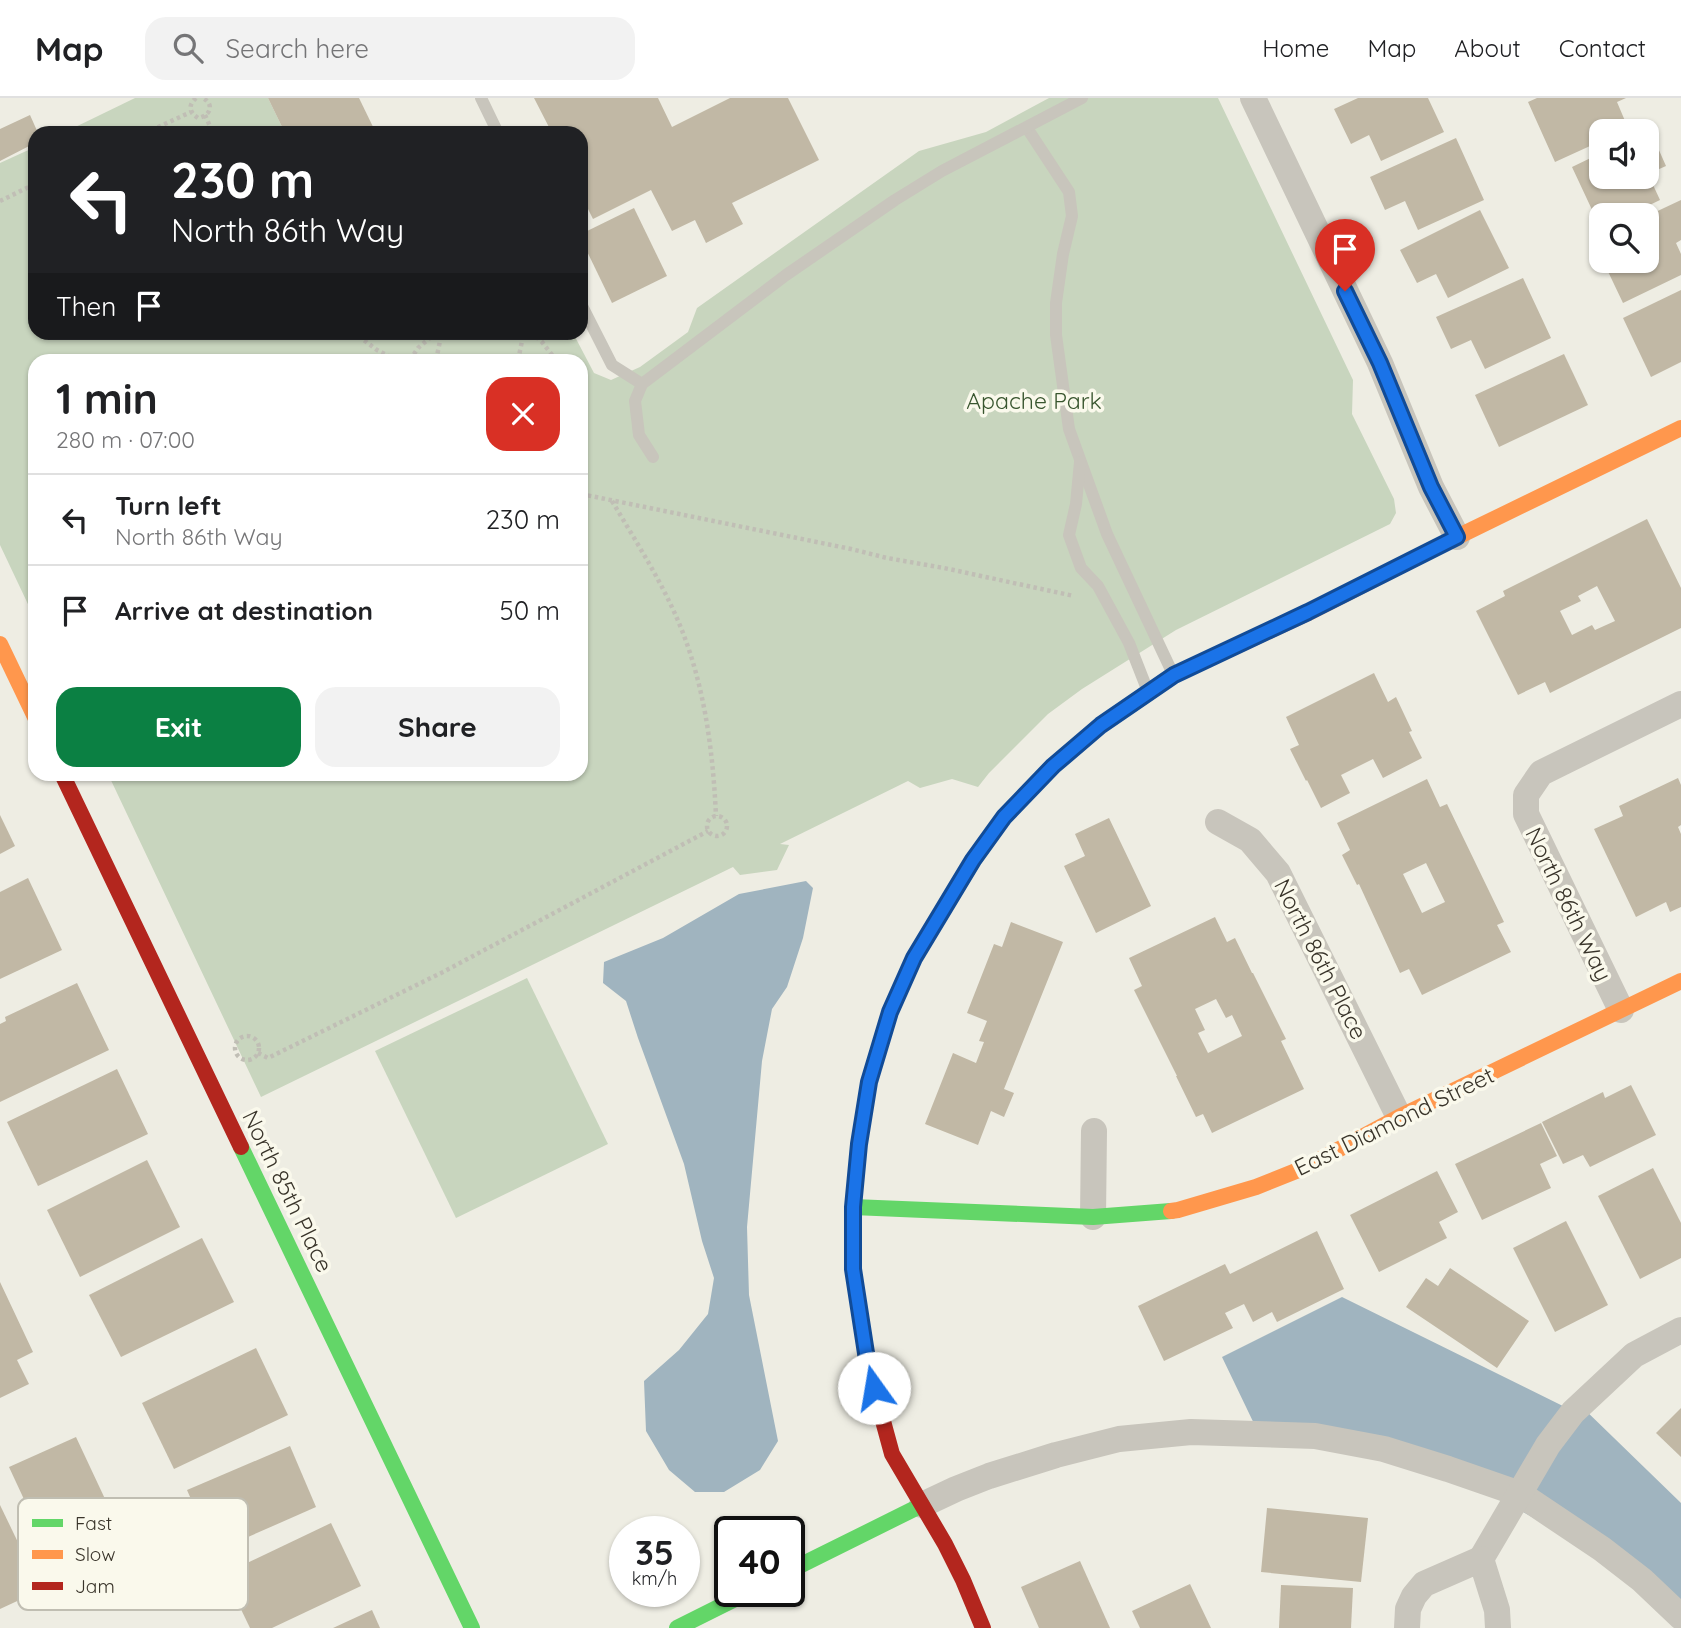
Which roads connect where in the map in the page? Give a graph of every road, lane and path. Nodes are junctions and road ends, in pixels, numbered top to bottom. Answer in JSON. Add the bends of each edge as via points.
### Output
{"nodes":[{"id":1,"x":197,"y":98,"type":"edge"},
{"id":2,"x":203,"y":98,"type":"edge"},
{"id":3,"x":481,"y":98,"type":"edge"},
{"id":4,"x":1083,"y":98,"type":"edge"},
{"id":5,"x":1253,"y":98,"type":"edge"},
{"id":6,"x":191,"y":112,"type":"junction"},
{"id":7,"x":205,"y":115,"type":"junction"},
{"id":8,"x":160,"y":126,"type":"edge"},
{"id":9,"x":210,"y":126,"type":"edge"},
{"id":10,"x":495,"y":126,"type":"edge"},
{"id":11,"x":1027,"y":128,"type":"junction"},
{"id":12,"x":28,"y":187,"type":"edge"},
{"id":13,"x":0,"y":201,"type":"edge"},
{"id":14,"x":588,"y":318,"type":"edge"},
{"id":15,"x":364,"y":340,"type":"edge"},
{"id":16,"x":429,"y":340,"type":"edge"},
{"id":17,"x":540,"y":340,"type":"edge"},
{"id":18,"x":385,"y":354,"type":"edge"},
{"id":19,"x":414,"y":354,"type":"edge"},
{"id":20,"x":551,"y":354,"type":"edge"},
{"id":21,"x":642,"y":384,"type":"junction"},
{"id":22,"x":1681,"y":428,"type":"edge"},
{"id":23,"x":653,"y":457,"type":"dead end"},
{"id":24,"x":1080,"y":458,"type":"junction"},
{"id":25,"x":588,"y":496,"type":"edge"},
{"id":26,"x":612,"y":501,"type":"junction"},
{"id":27,"x":1457,"y":537,"type":"junction"},
{"id":28,"x":1083,"y":598,"type":"dead end"},
{"id":29,"x":0,"y":644,"type":"edge"},
{"id":30,"x":1174,"y":675,"type":"junction"},
{"id":31,"x":1149,"y":693,"type":"junction"},
{"id":32,"x":28,"y":702,"type":"edge"},
{"id":33,"x":1681,"y":704,"type":"edge"},
{"id":34,"x":65,"y":781,"type":"edge"},
{"id":35,"x":716,"y":816,"type":"junction"},
{"id":36,"x":1218,"y":822,"type":"dead end"},
{"id":37,"x":708,"y":831,"type":"junction"},
{"id":38,"x":1681,"y":981,"type":"edge"},
{"id":39,"x":1621,"y":1010,"type":"junction"},
{"id":40,"x":258,"y":1053,"type":"junction"},
{"id":41,"x":1399,"y":1118,"type":"junction"},
{"id":42,"x":1094,"y":1130,"type":"dead end"},
{"id":43,"x":853,"y":1207,"type":"junction"},
{"id":44,"x":1093,"y":1217,"type":"junction"},
{"id":45,"x":1681,"y":1330,"type":"edge"},
{"id":46,"x":1520,"y":1494,"type":"junction"},
{"id":47,"x":922,"y":1505,"type":"junction"},
{"id":48,"x":1481,"y":1559,"type":"junction"},
{"id":49,"x":805,"y":1563,"type":"edge"},
{"id":50,"x":719,"y":1607,"type":"edge"},
{"id":51,"x":1681,"y":1617,"type":"edge"},
{"id":52,"x":472,"y":1628,"type":"edge"},
{"id":53,"x":677,"y":1628,"type":"edge"},
{"id":54,"x":983,"y":1628,"type":"edge"},
{"id":55,"x":1407,"y":1628,"type":"edge"},
{"id":56,"x":1498,"y":1628,"type":"edge"}],
"edges":[{"from":1,"to":6,"type":"path","via":[[191,102]]},
{"from":2,"to":7,"type":"path","via":[[210,106]]},
{"from":3,"to":10,"type":"lane"},
{"from":4,"to":11,"type":"lane"},
{"from":5,"to":27,"type":"street"},
{"from":6,"to":7,"type":"path","via":[[198,118]]},
{"from":6,"to":8,"type":"path"},
{"from":7,"to":9,"type":"path"},
{"from":11,"to":21,"type":"lane","via":[[883,207]]},
{"from":11,"to":24,"type":"lane","via":[[1069,192],[1072,216],[1056,303],[1056,335],[1069,429]]},
{"from":12,"to":13,"type":"path"},
{"from":14,"to":21,"type":"lane","via":[[612,365]]},
{"from":15,"to":18,"type":"path"},
{"from":16,"to":19,"type":"path"},
{"from":17,"to":20,"type":"path"},
{"from":21,"to":23,"type":"lane","via":[[635,401],[639,435]]},
{"from":22,"to":27,"type":"street"},
{"from":24,"to":30,"type":"lane","via":[[1107,534]]},
{"from":24,"to":31,"type":"lane","via":[[1069,535],[1081,568],[1098,586],[1129,643]]},
{"from":25,"to":26,"type":"path"},
{"from":26,"to":28,"type":"path"},
{"from":26,"to":35,"type":"path","via":[[660,583],[688,647],[708,726]]},
{"from":27,"to":30,"type":"street"},
{"from":29,"to":32,"type":"street"},
{"from":30,"to":31,"type":"street"},
{"from":31,"to":43,"type":"street","via":[[1101,725],[1053,766],[1004,817],[914,958],[890,1012],[869,1082]]},
{"from":33,"to":39,"type":"street","name":"North 86th Way","via":[[1541,773],[1526,795],[1526,814]]},
{"from":34,"to":52,"type":"street","name":"North 85th Place"},
{"from":35,"to":37,"type":"path","via":[[708,820]]},
{"from":35,"to":37,"type":"path","via":[[724,818],[726,829],[718,835]]},
{"from":36,"to":41,"type":"street","name":"North 86th Place","via":[[1250,841],[1278,873]]},
{"from":37,"to":40,"type":"path","via":[[443,972],[268,1058]]},
{"from":38,"to":39,"type":"street","name":"East Diamond Street"},
{"from":39,"to":41,"type":"street","name":"East Diamond Street"},
{"from":40,"to":40,"type":"path","via":[[253,1037],[245,1035],[234,1046],[241,1059]]},
{"from":41,"to":44,"type":"street","name":"East Diamond Street","via":[[1306,1167],[1256,1187],[1178,1210]]},
{"from":42,"to":44,"type":"street"},
{"from":43,"to":44,"type":"street","name":"East Diamond Street"},
{"from":43,"to":47,"type":"street","via":[[853,1269],[868,1366],[892,1454]]},
{"from":45,"to":46,"type":"street","via":[[1634,1355],[1573,1412]]},
{"from":46,"to":47,"type":"street","via":[[1384,1450],[1326,1438],[1191,1432],[1119,1438],[1056,1455],[967,1484]]},
{"from":46,"to":48,"type":"street"},
{"from":46,"to":51,"type":"street","via":[[1602,1549]]},
{"from":47,"to":49,"type":"street"},
{"from":47,"to":54,"type":"street"},
{"from":48,"to":55,"type":"street","via":[[1424,1584],[1408,1609]]},
{"from":48,"to":56,"type":"street"},
{"from":50,"to":53,"type":"street"}]}
